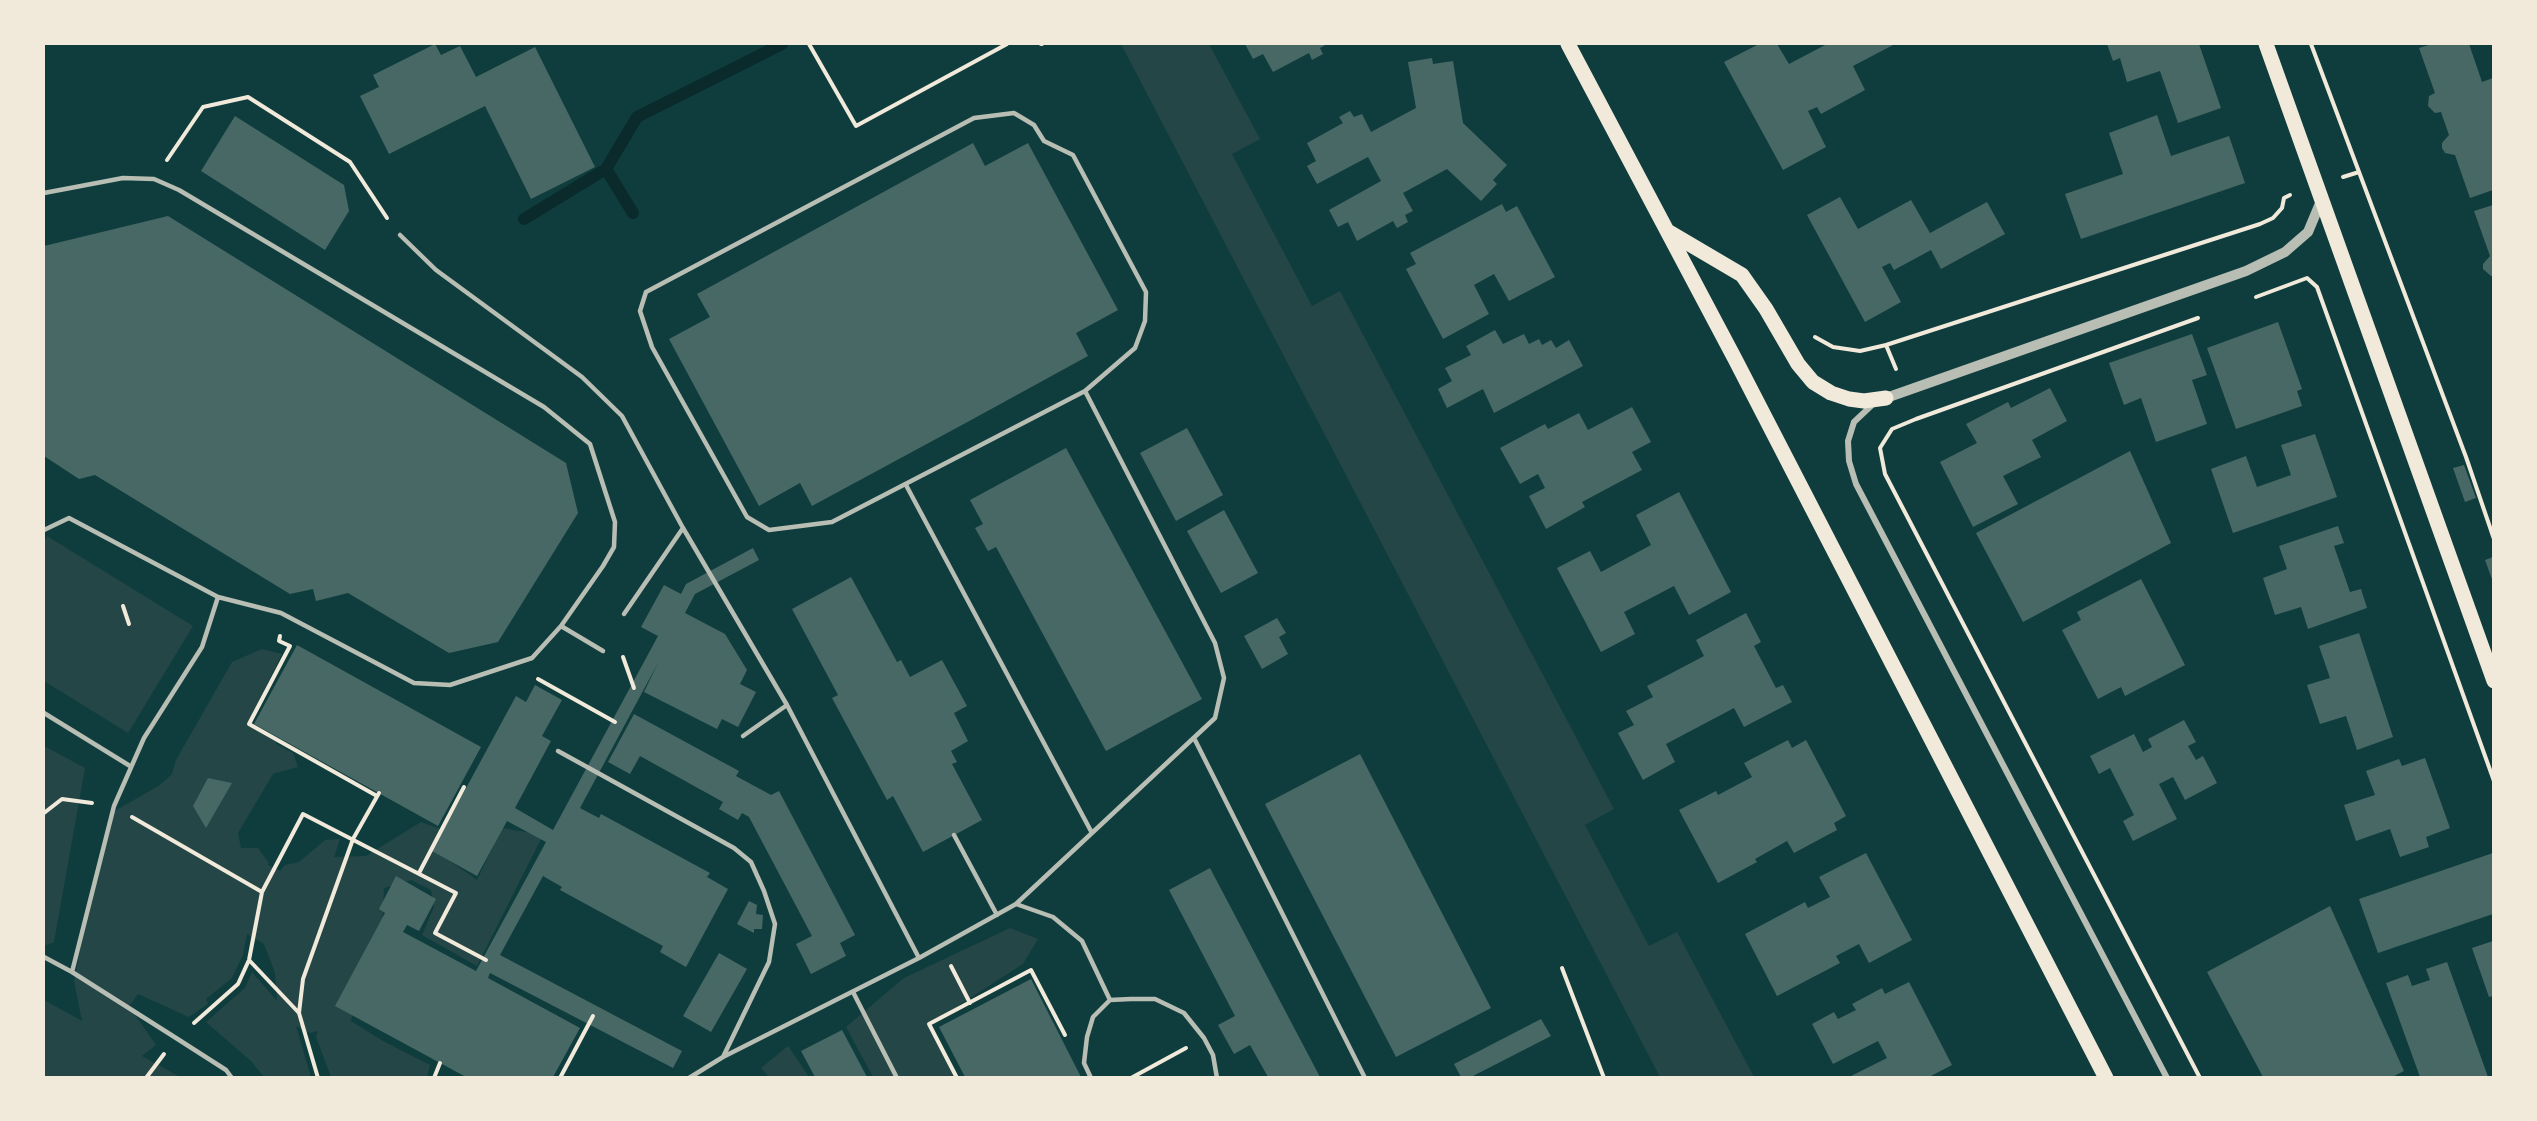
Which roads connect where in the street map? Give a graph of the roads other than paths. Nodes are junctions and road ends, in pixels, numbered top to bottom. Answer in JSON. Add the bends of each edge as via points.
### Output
{"nodes":[{"id":1,"x":1569,"y":44,"type":"edge"},
{"id":2,"x":2266,"y":44,"type":"edge"},
{"id":3,"x":44,"y":193,"type":"edge"},
{"id":4,"x":2321,"y":201,"type":"junction"},
{"id":5,"x":1668,"y":231,"type":"junction"},
{"id":6,"x":400,"y":235,"type":"road end"},
{"id":7,"x":1085,"y":391,"type":"junction"},
{"id":8,"x":1886,"y":398,"type":"junction"},
{"id":9,"x":906,"y":486,"type":"junction"},
{"id":10,"x":683,"y":528,"type":"junction"},
{"id":11,"x":44,"y":530,"type":"edge"},
{"id":12,"x":218,"y":597,"type":"junction"},
{"id":13,"x":624,"y":614,"type":"dead end"},
{"id":14,"x":561,"y":626,"type":"junction"},
{"id":15,"x":603,"y":651,"type":"dead end"},
{"id":16,"x":2493,"y":681,"type":"edge"},
{"id":17,"x":787,"y":705,"type":"junction"},
{"id":18,"x":44,"y":712,"type":"edge"},
{"id":19,"x":743,"y":736,"type":"dead end"},
{"id":20,"x":1194,"y":738,"type":"junction"},
{"id":21,"x":558,"y":751,"type":"dead end"},
{"id":22,"x":130,"y":766,"type":"junction"},
{"id":23,"x":1092,"y":833,"type":"junction"},
{"id":24,"x":954,"y":835,"type":"dead end"},
{"id":25,"x":1016,"y":904,"type":"junction"},
{"id":26,"x":997,"y":915,"type":"junction"},
{"id":27,"x":44,"y":957,"type":"edge"},
{"id":28,"x":920,"y":958,"type":"junction"},
{"id":29,"x":72,"y":972,"type":"junction"},
{"id":30,"x":853,"y":992,"type":"junction"},
{"id":31,"x":1110,"y":1000,"type":"junction"},
{"id":32,"x":723,"y":1057,"type":"junction"},
{"id":33,"x":232,"y":1077,"type":"edge"},
{"id":34,"x":688,"y":1077,"type":"edge"},
{"id":35,"x":897,"y":1077,"type":"edge"},
{"id":36,"x":1091,"y":1077,"type":"edge"},
{"id":37,"x":1217,"y":1077,"type":"edge"},
{"id":38,"x":1365,"y":1077,"type":"edge"},
{"id":39,"x":2106,"y":1077,"type":"edge"},
{"id":40,"x":2167,"y":1077,"type":"edge"}],
"edges":[{"from":1,"to":5,"type":"main road"},
{"from":2,"to":4,"type":"main road"},
{"from":3,"to":14,"type":"lane","via":[[123,178],[154,180],[179,189],[544,407],[590,444],[615,522],[614,546]]},
{"from":4,"to":8,"type":"street","via":[[2308,232],[2285,252],[2246,272]]},
{"from":4,"to":16,"type":"main road"},
{"from":5,"to":8,"type":"main road","via":[[1742,275],[1813,382],[1849,399]]},
{"from":5,"to":39,"type":"main road"},
{"from":6,"to":10,"type":"lane","via":[[436,270],[582,377],[622,416]]},
{"from":7,"to":9,"type":"lane"},
{"from":7,"to":9,"type":"lane","via":[[1135,348],[1145,321],[1146,292],[1073,154],[1044,141],[1034,125],[1014,113],[974,118],[646,292],[640,311],[652,347],[747,518],[769,530],[832,522]]},
{"from":7,"to":20,"type":"lane","via":[[1215,643],[1224,678],[1218,708],[1215,718]]},
{"from":8,"to":40,"type":"street","via":[[1868,407],[1854,422],[1848,441],[1856,484]]},
{"from":9,"to":23,"type":"lane"},
{"from":10,"to":13,"type":"lane"},
{"from":10,"to":17,"type":"lane"},
{"from":11,"to":12,"type":"lane","via":[[69,519]]},
{"from":12,"to":14,"type":"lane","via":[[281,613],[414,683],[450,685],[532,658]]},
{"from":12,"to":22,"type":"lane","via":[[202,647]]},
{"from":14,"to":15,"type":"lane"},
{"from":17,"to":19,"type":"lane"},
{"from":17,"to":28,"type":"lane"},
{"from":18,"to":22,"type":"lane"},
{"from":20,"to":23,"type":"lane"},
{"from":20,"to":38,"type":"lane"},
{"from":21,"to":32,"type":"lane","via":[[734,848],[750,862],[775,924],[769,962]]},
{"from":22,"to":29,"type":"lane","via":[[114,806]]},
{"from":23,"to":25,"type":"lane"},
{"from":24,"to":26,"type":"lane"},
{"from":25,"to":26,"type":"lane"},
{"from":25,"to":31,"type":"lane","via":[[1053,917],[1082,941]]},
{"from":26,"to":28,"type":"lane"},
{"from":27,"to":29,"type":"lane"},
{"from":28,"to":30,"type":"lane"},
{"from":29,"to":33,"type":"lane"},
{"from":30,"to":32,"type":"lane"},
{"from":30,"to":35,"type":"lane"},
{"from":31,"to":36,"type":"lane","via":[[1093,1017],[1087,1037],[1084,1063]]},
{"from":31,"to":37,"type":"lane","via":[[1155,999],[1184,1013],[1213,1055]]},
{"from":32,"to":34,"type":"lane"}]}
